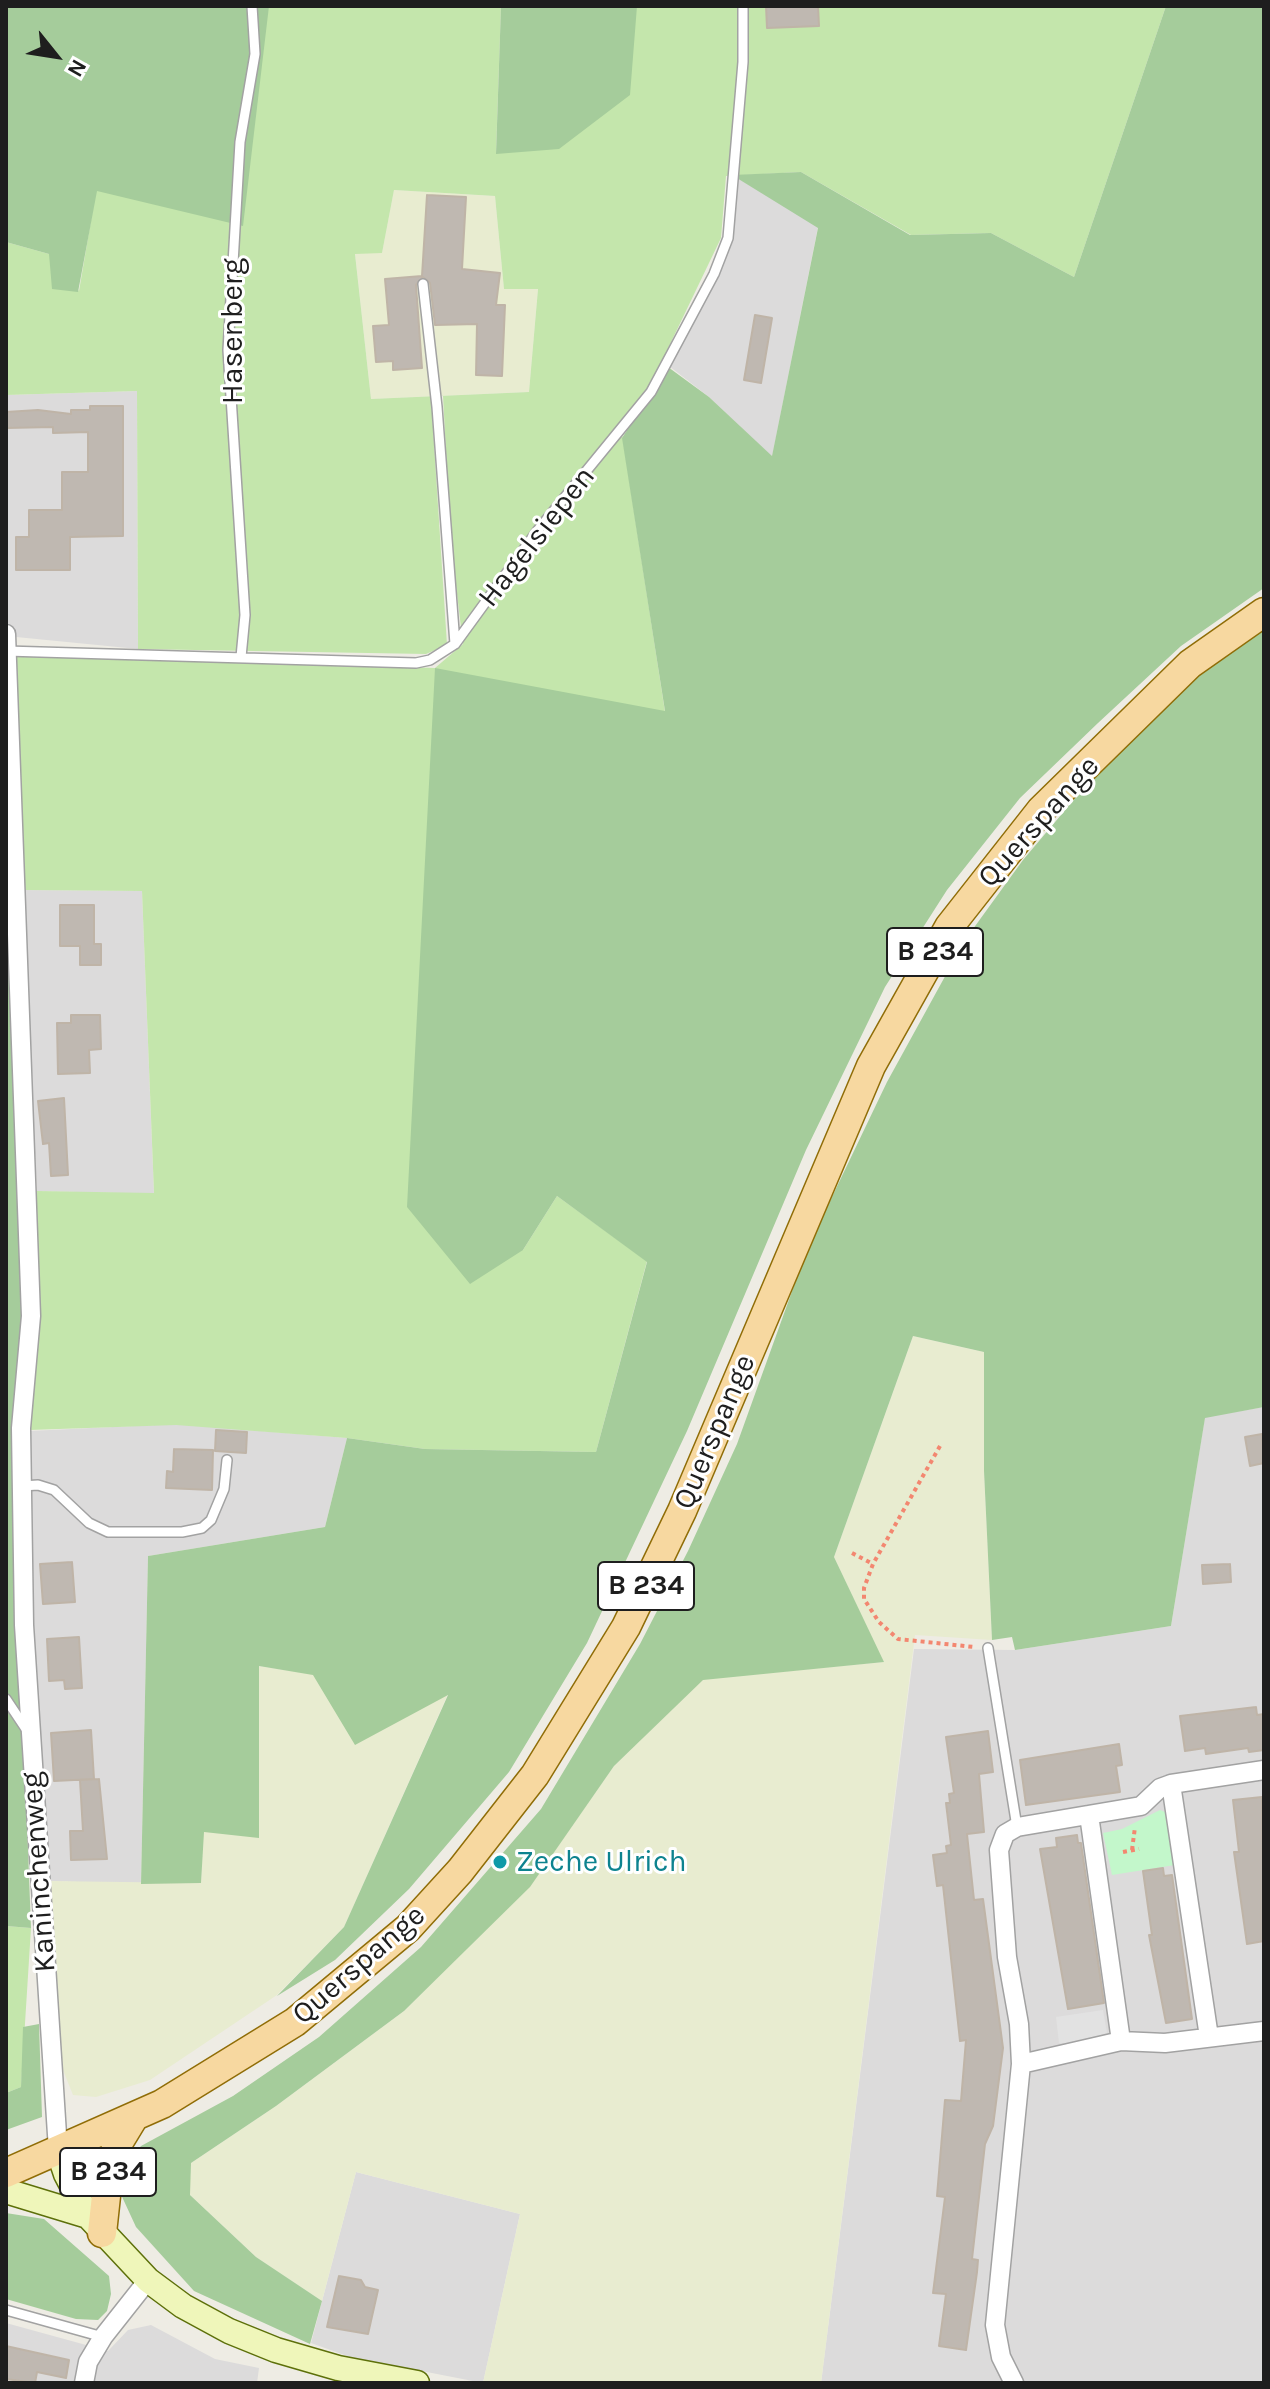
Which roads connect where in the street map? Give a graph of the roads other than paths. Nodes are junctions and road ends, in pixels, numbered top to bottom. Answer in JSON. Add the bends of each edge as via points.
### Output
{"nodes":[{"id":1,"x":252,"y":6,"type":"edge"},
{"id":2,"x":743,"y":6,"type":"edge"},
{"id":3,"x":423,"y":284,"type":"dead end"},
{"id":4,"x":1264,"y":612,"type":"edge"},
{"id":5,"x":6,"y":634,"type":"edge"},
{"id":6,"x":455,"y":644,"type":"junction"},
{"id":7,"x":6,"y":651,"type":"edge"},
{"id":8,"x":241,"y":657,"type":"junction"},
{"id":9,"x":227,"y":1460,"type":"dead end"},
{"id":10,"x":22,"y":1486,"type":"junction"},
{"id":11,"x":988,"y":1648,"type":"road end"},
{"id":12,"x":6,"y":1699,"type":"edge"},
{"id":13,"x":30,"y":1735,"type":"junction"},
{"id":14,"x":1264,"y":1770,"type":"edge"},
{"id":15,"x":1171,"y":1784,"type":"junction"},
{"id":16,"x":1089,"y":1815,"type":"junction"},
{"id":17,"x":1017,"y":1827,"type":"junction"},
{"id":18,"x":1264,"y":2031,"type":"edge"},
{"id":19,"x":1209,"y":2037,"type":"junction"},
{"id":20,"x":1121,"y":2041,"type":"junction"},
{"id":21,"x":1021,"y":2064,"type":"junction"},
{"id":22,"x":134,"y":2117,"type":"junction"},
{"id":23,"x":58,"y":2150,"type":"junction"},
{"id":24,"x":6,"y":2173,"type":"edge"},
{"id":25,"x":6,"y":2191,"type":"edge"},
{"id":26,"x":95,"y":2225,"type":"junction"},
{"id":27,"x":148,"y":2280,"type":"junction"},
{"id":28,"x":6,"y":2310,"type":"edge"},
{"id":29,"x":103,"y":2337,"type":"junction"},
{"id":30,"x":84,"y":2383,"type":"edge"},
{"id":31,"x":417,"y":2383,"type":"edge"},
{"id":32,"x":1014,"y":2383,"type":"edge"}],
"edges":[{"from":1,"to":8,"type":"lane","name":"Hasenberg","via":[[255,54],[240,142],[228,350],[245,615]]},
{"from":2,"to":6,"type":"lane","name":"Hagelsiepen","via":[[728,238],[714,274],[651,392],[538,530]]},
{"from":3,"to":6,"type":"lane"},
{"from":4,"to":22,"type":"main road","name":"Querspange","number":"B 234","via":[[1190,664],[1041,810],[949,927],[871,1066],[682,1511],[632,1614],[535,1775],[408,1928],[295,2022]]},
{"from":5,"to":7,"type":"street","name":"Kaninchenweg"},
{"from":6,"to":8,"type":"lane","name":"Hagelsiepen","via":[[416,663]]},
{"from":7,"to":8,"type":"lane","name":"Hagelsiepen"},
{"from":7,"to":10,"type":"street","name":"Kaninchenweg","via":[[31,1316],[21,1428]]},
{"from":9,"to":10,"type":"lane","via":[[224,1489],[211,1520],[182,1532],[108,1532],[89,1523],[54,1490]]},
{"from":10,"to":13,"type":"street","name":"Kaninchenweg"},
{"from":11,"to":17,"type":"lane"},
{"from":12,"to":13,"type":"lane"},
{"from":13,"to":23,"type":"street","name":"Kaninchenweg"},
{"from":14,"to":15,"type":"street"},
{"from":15,"to":16,"type":"street","via":[[1141,1806]]},
{"from":15,"to":19,"type":"street"},
{"from":16,"to":17,"type":"street"},
{"from":16,"to":20,"type":"street"},
{"from":17,"to":21,"type":"street","via":[[1005,1834],[998,1870]]},
{"from":18,"to":19,"type":"street"},
{"from":19,"to":20,"type":"street"},
{"from":20,"to":21,"type":"street"},
{"from":21,"to":32,"type":"street","via":[[995,2325],[1001,2357]]},
{"from":22,"to":23,"type":"main road","name":"Querspange","number":"B 234"},
{"from":22,"to":26,"type":"main road","number":"B 234","via":[[117,2145]]},
{"from":23,"to":24,"type":"main road","number":"B 234"},
{"from":23,"to":26,"type":"main road"},
{"from":25,"to":26,"type":"main road","number":"B 234"},
{"from":26,"to":27,"type":"main road"},
{"from":27,"to":29,"type":"street"},
{"from":27,"to":31,"type":"main road","via":[[183,2306],[276,2350]]},
{"from":28,"to":29,"type":"lane"},
{"from":29,"to":30,"type":"street","via":[[88,2362]]}]}
